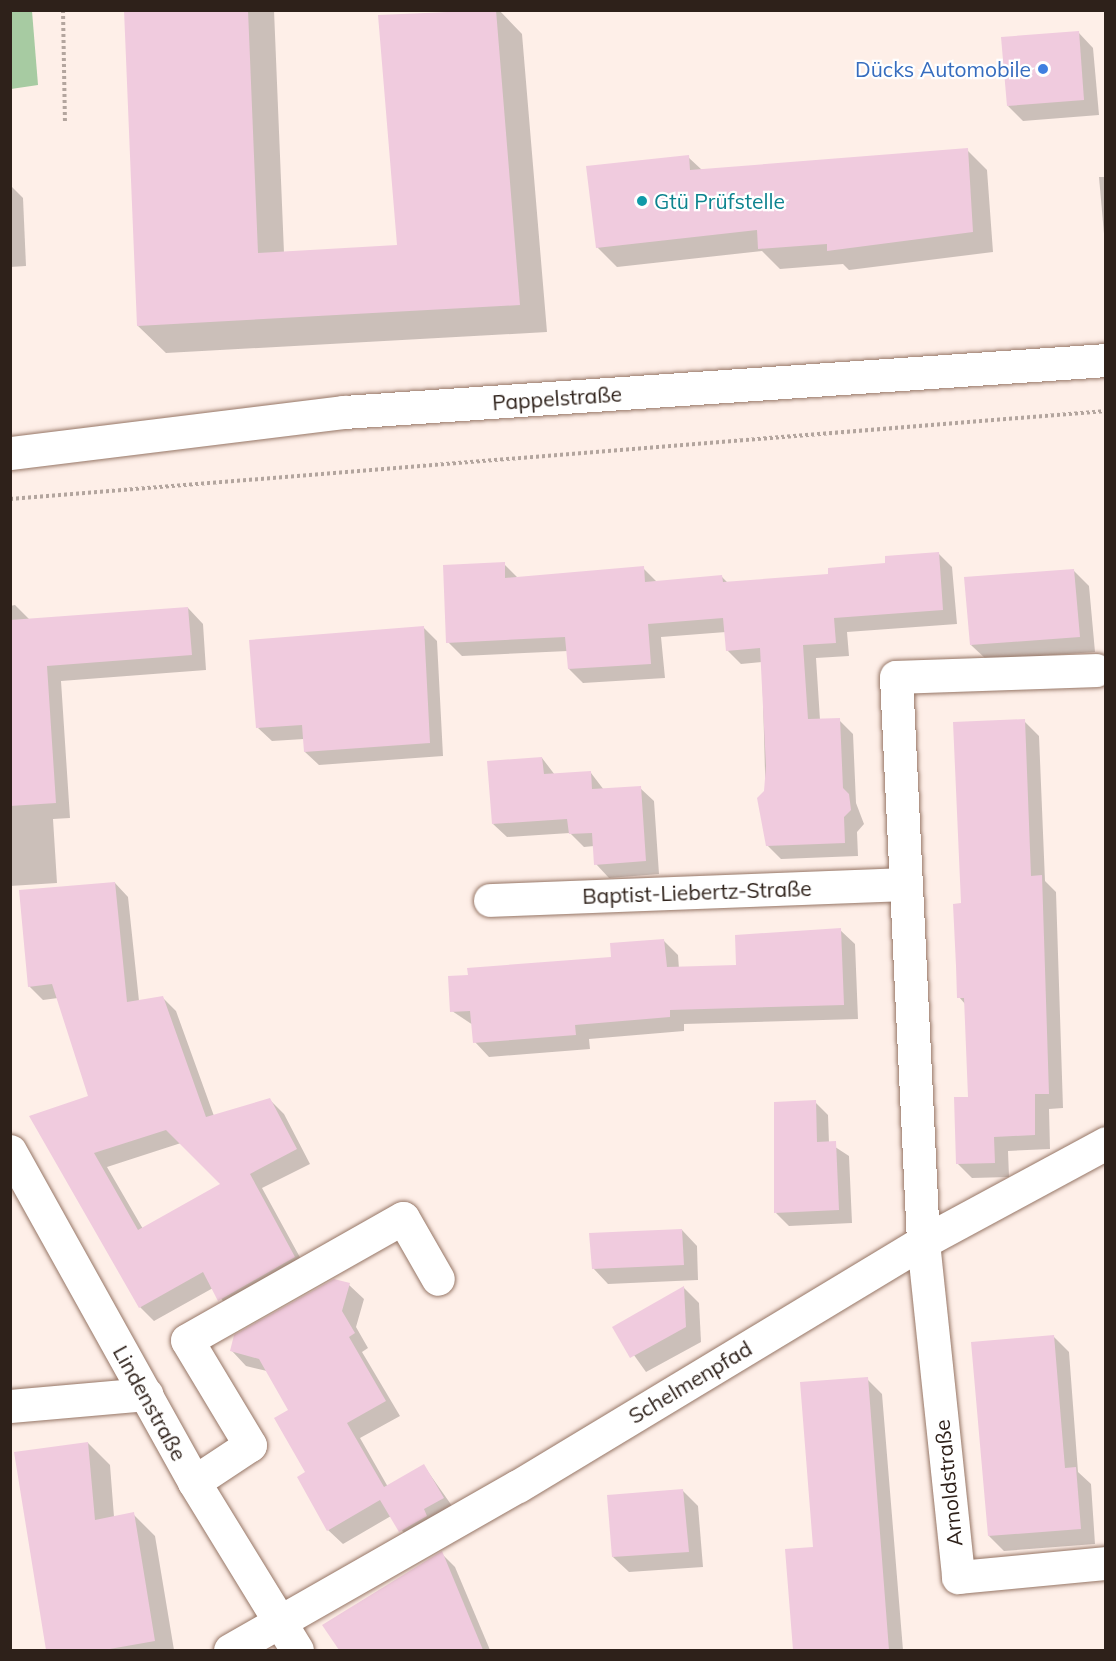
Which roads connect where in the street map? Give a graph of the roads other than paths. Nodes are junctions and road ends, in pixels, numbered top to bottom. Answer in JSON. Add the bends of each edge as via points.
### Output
{"nodes":[{"id":1,"x":1106,"y":360,"type":"edge"},
{"id":2,"x":10,"y":453,"type":"edge"},
{"id":3,"x":1096,"y":670,"type":"dead end"},
{"id":4,"x":903,"y":884,"type":"junction"},
{"id":5,"x":490,"y":900,"type":"dead end"},
{"id":6,"x":1106,"y":1143,"type":"edge"},
{"id":7,"x":10,"y":1151,"type":"edge"},
{"id":8,"x":923,"y":1242,"type":"junction"},
{"id":9,"x":438,"y":1279,"type":"dead end"},
{"id":10,"x":146,"y":1394,"type":"junction"},
{"id":11,"x":10,"y":1406,"type":"edge"},
{"id":12,"x":194,"y":1482,"type":"junction"},
{"id":13,"x":1106,"y":1563,"type":"edge"},
{"id":14,"x":276,"y":1623,"type":"junction"},
{"id":15,"x":230,"y":1650,"type":"edge"},
{"id":16,"x":297,"y":1650,"type":"edge"}],
"edges":[{"from":1,"to":2,"type":"street","name":"Pappelstraße","via":[[344,412]]},
{"from":3,"to":4,"type":"street","via":[[896,677]]},
{"from":4,"to":5,"type":"street","name":"Baptist-Liebertz-Straße"},
{"from":4,"to":8,"type":"street"},
{"from":6,"to":8,"type":"street","name":"Schelmenpfad"},
{"from":7,"to":10,"type":"street","name":"Lindenstraße"},
{"from":8,"to":13,"type":"street","name":"Arnoldstraße","via":[[958,1577]]},
{"from":8,"to":14,"type":"street","name":"Schelmenpfad"},
{"from":9,"to":12,"type":"street","via":[[403,1218],[187,1340],[250,1445]]},
{"from":10,"to":11,"type":"street"},
{"from":10,"to":12,"type":"street","name":"Lindenstraße"},
{"from":12,"to":14,"type":"street","name":"Lindenstraße"},
{"from":14,"to":15,"type":"street","name":"Schelmenpfad"},
{"from":14,"to":16,"type":"street","name":"Lindenstraße"}]}
